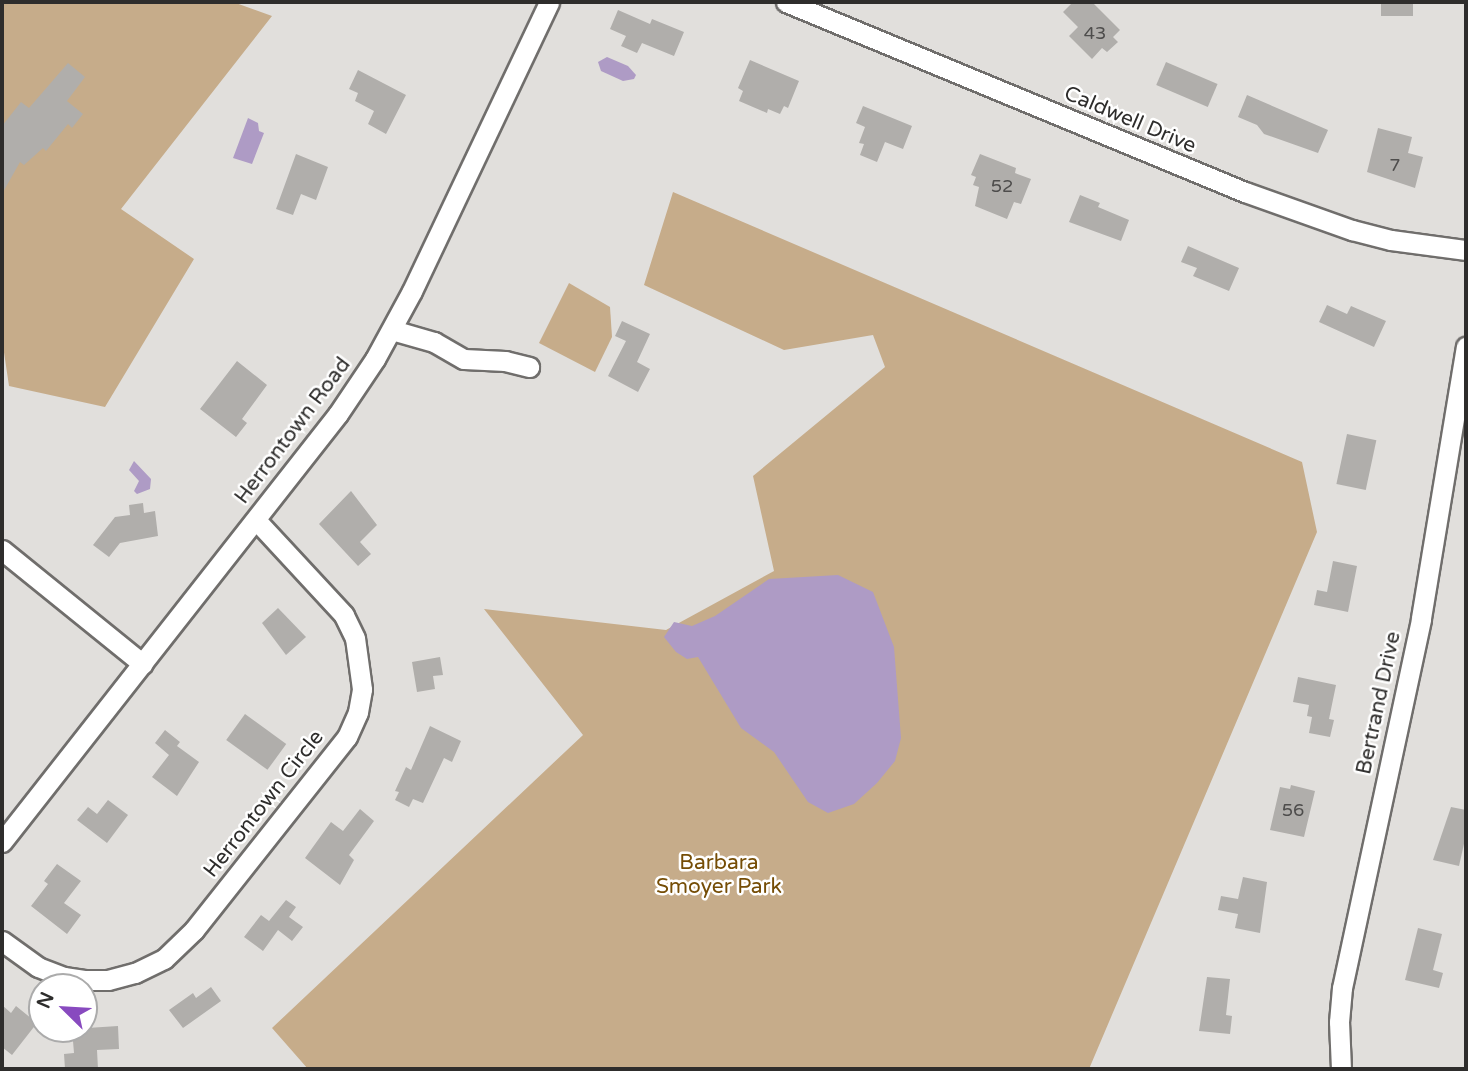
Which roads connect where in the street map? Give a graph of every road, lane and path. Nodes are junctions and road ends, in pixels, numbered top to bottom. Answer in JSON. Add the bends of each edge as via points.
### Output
{"nodes":[{"id":1,"x":549,"y":2,"type":"edge"},
{"id":2,"x":786,"y":2,"type":"edge"},
{"id":3,"x":1466,"y":250,"type":"edge"},
{"id":4,"x":392,"y":330,"type":"junction"},
{"id":5,"x":1466,"y":346,"type":"edge"},
{"id":6,"x":529,"y":367,"type":"dead end"},
{"id":7,"x":256,"y":520,"type":"junction"},
{"id":8,"x":2,"y":550,"type":"edge"},
{"id":9,"x":143,"y":664,"type":"junction"},
{"id":10,"x":2,"y":842,"type":"edge"},
{"id":11,"x":2,"y":941,"type":"edge"},
{"id":12,"x":1341,"y":1069,"type":"edge"}],
"edges":[{"from":1,"to":4,"type":"street","name":"Herrontown Road"},
{"from":2,"to":3,"type":"street","name":"Caldwell Drive","via":[[1245,192],[1352,230]]},
{"from":4,"to":6,"type":"street","via":[[434,342],[464,359]]},
{"from":4,"to":7,"type":"street","name":"Herrontown Road","via":[[338,414]]},
{"from":5,"to":12,"type":"street","name":"Bertrand Drive","via":[[1421,618],[1342,988]]},
{"from":7,"to":9,"type":"street","name":"Herrontown Road"},
{"from":7,"to":11,"type":"street","name":"Herrontown Circle","via":[[344,615],[355,638],[362,690],[346,737],[194,930],[164,959],[135,973],[86,980],[38,967]]},
{"from":8,"to":9,"type":"street"},
{"from":9,"to":10,"type":"street","name":"Herrontown Road"}]}
